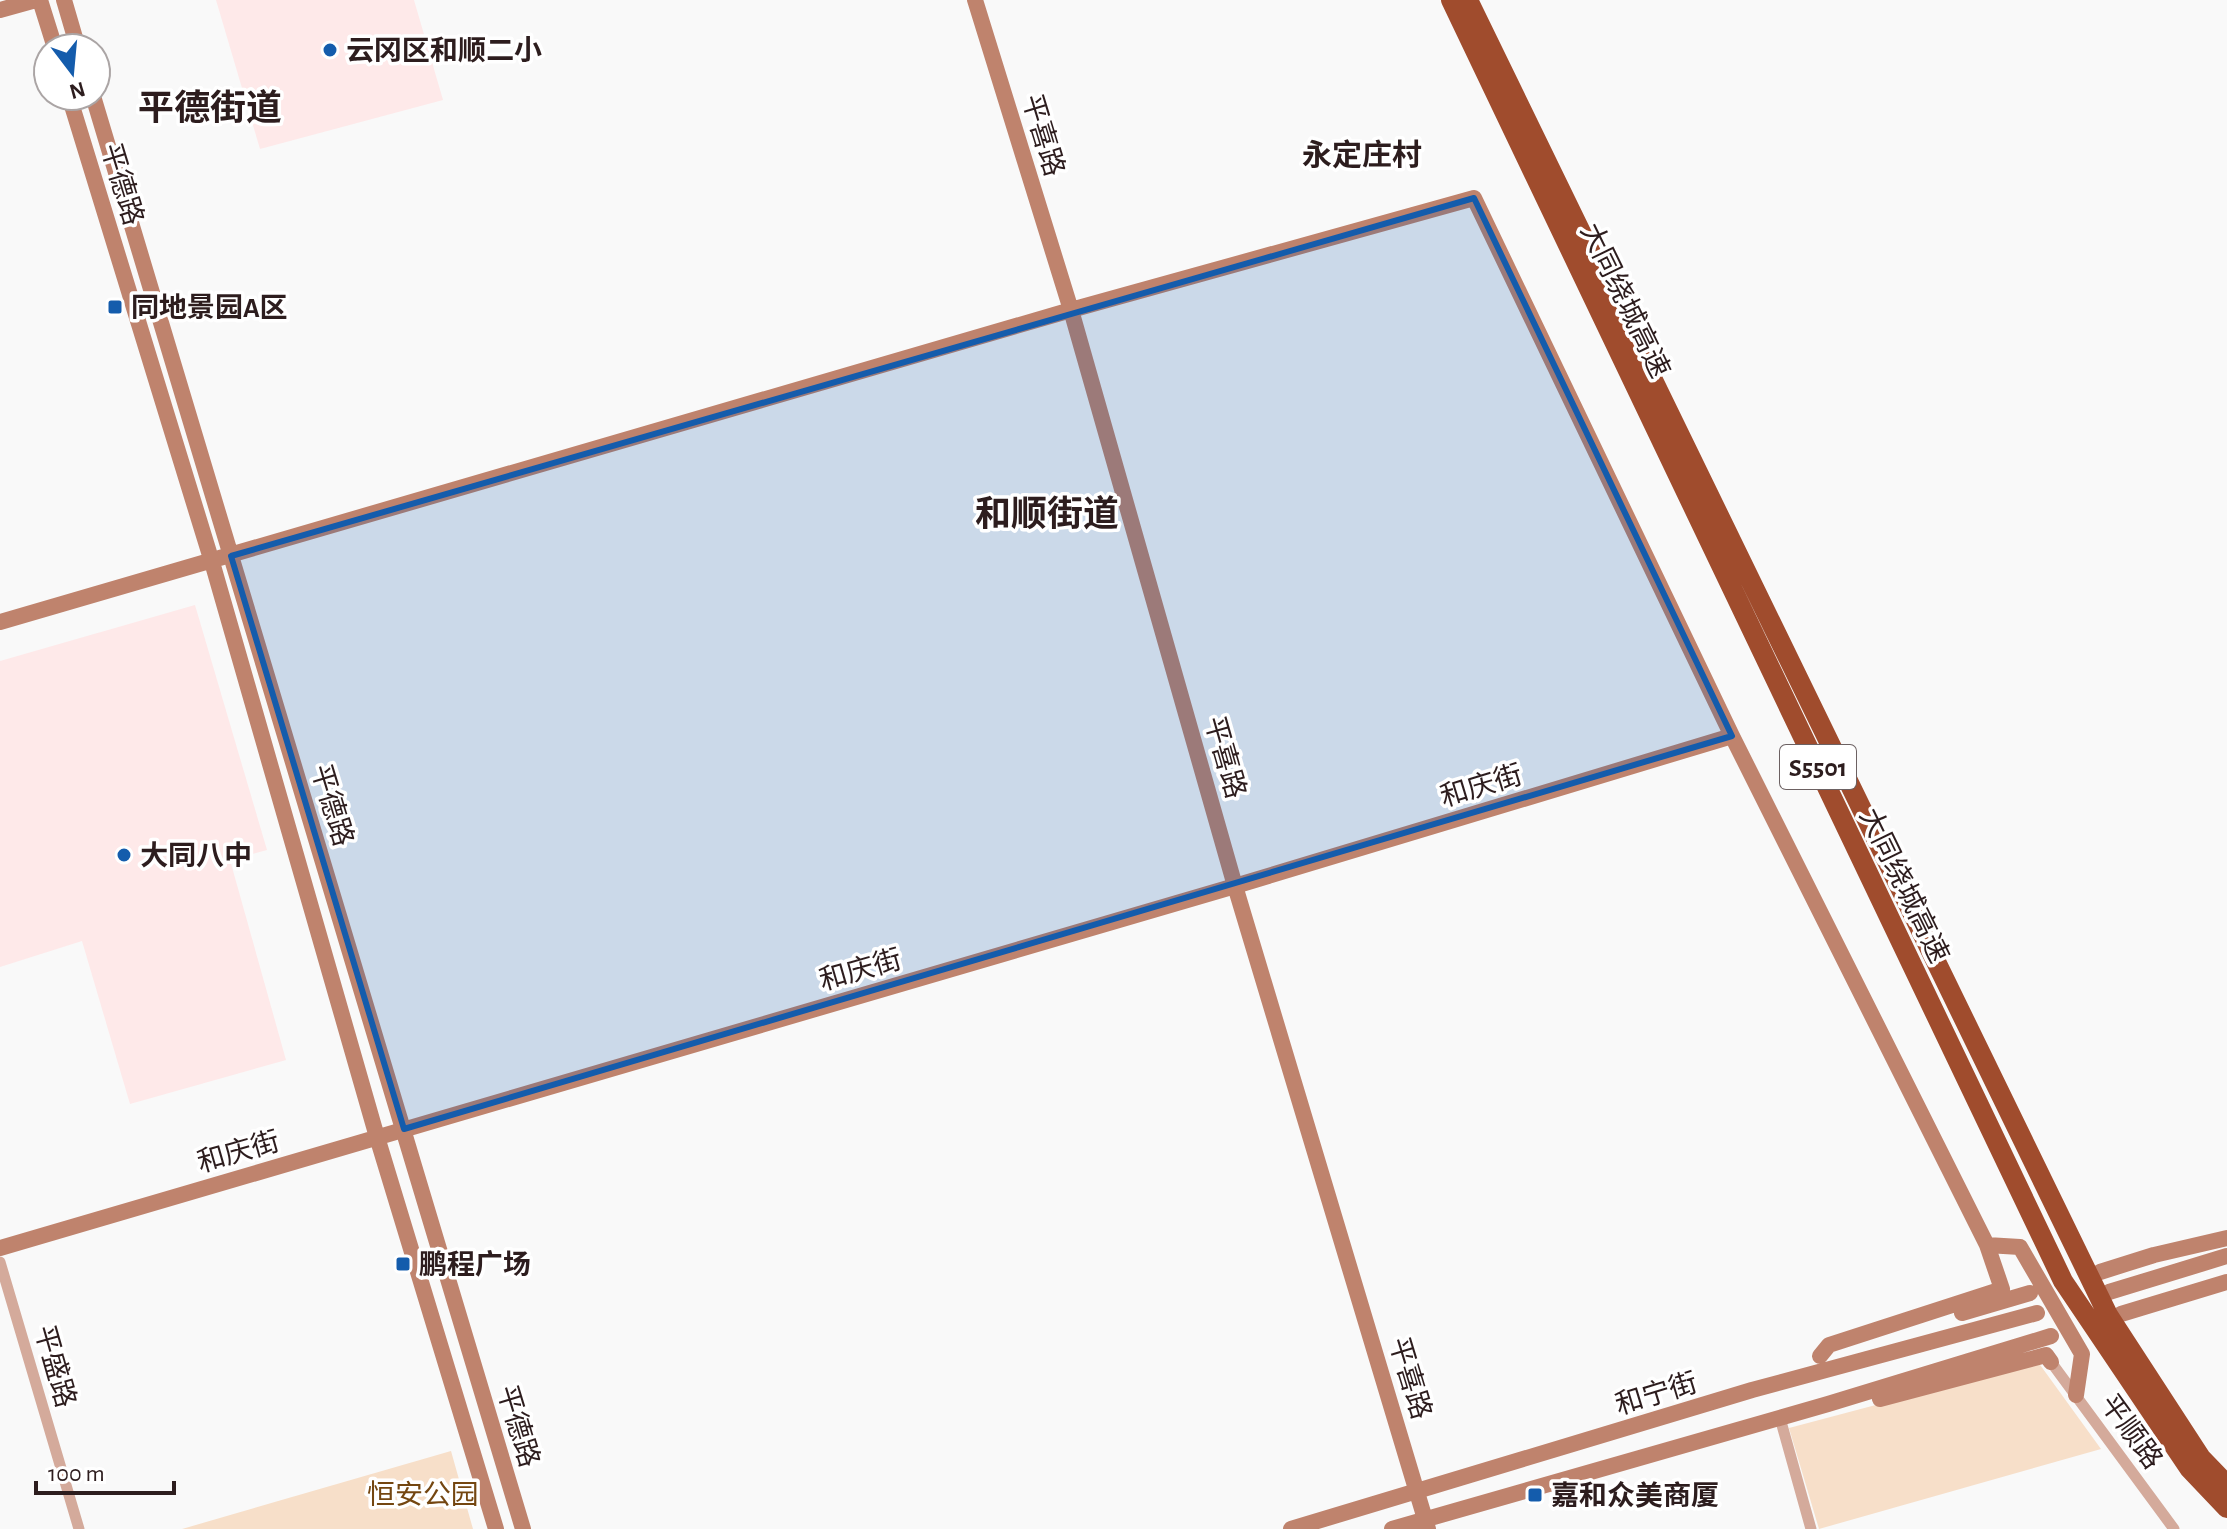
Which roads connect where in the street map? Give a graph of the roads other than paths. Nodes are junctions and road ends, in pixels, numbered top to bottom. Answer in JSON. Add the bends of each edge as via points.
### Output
{"nodes":[{"id":1,"x":38,"y":0,"type":"edge"},
{"id":2,"x":64,"y":0,"type":"edge"},
{"id":3,"x":975,"y":0,"type":"edge"},
{"id":4,"x":1451,"y":0,"type":"edge"},
{"id":5,"x":1468,"y":0,"type":"edge"},
{"id":6,"x":0,"y":10,"type":"edge"},
{"id":7,"x":49,"y":32,"type":"edge"},
{"id":8,"x":73,"y":32,"type":"edge"},
{"id":9,"x":74,"y":112,"type":"edge"},
{"id":10,"x":98,"y":112,"type":"edge"},
{"id":11,"x":1071,"y":310,"type":"junction"},
{"id":12,"x":231,"y":556,"type":"junction"},
{"id":13,"x":212,"y":562,"type":"junction"},
{"id":14,"x":0,"y":622,"type":"edge"},
{"id":15,"x":1732,"y":736,"type":"junction"},
{"id":16,"x":1235,"y":886,"type":"junction"},
{"id":17,"x":404,"y":1129,"type":"junction"},
{"id":18,"x":377,"y":1137,"type":"junction"},
{"id":19,"x":2227,"y":1238,"type":"edge"},
{"id":20,"x":1987,"y":1245,"type":"junction"},
{"id":21,"x":0,"y":1248,"type":"edge"},
{"id":22,"x":2227,"y":1256,"type":"edge"},
{"id":23,"x":0,"y":1262,"type":"edge"},
{"id":24,"x":2100,"y":1272,"type":"dead end"},
{"id":25,"x":2227,"y":1282,"type":"edge"},
{"id":26,"x":2109,"y":1292,"type":"dead end"},
{"id":27,"x":2030,"y":1293,"type":"dead end"},
{"id":28,"x":2037,"y":1313,"type":"dead end"},
{"id":29,"x":2121,"y":1314,"type":"dead end"},
{"id":30,"x":2051,"y":1336,"type":"dead end"},
{"id":31,"x":1820,"y":1356,"type":"junction"},
{"id":32,"x":2051,"y":1362,"type":"joint"},
{"id":33,"x":1808,"y":1375,"type":"junction"},
{"id":34,"x":2076,"y":1395,"type":"junction"},
{"id":35,"x":1828,"y":1404,"type":"junction"},
{"id":36,"x":1780,"y":1418,"type":"junction"},
{"id":37,"x":2227,"y":1485,"type":"edge"},
{"id":38,"x":1418,"y":1492,"type":"junction"},
{"id":39,"x":2227,"y":1508,"type":"edge"},
{"id":40,"x":1426,"y":1524,"type":"edge"},
{"id":41,"x":79,"y":1529,"type":"edge"},
{"id":42,"x":496,"y":1529,"type":"edge"},
{"id":43,"x":523,"y":1529,"type":"edge"},
{"id":44,"x":1291,"y":1529,"type":"edge"},
{"id":45,"x":1392,"y":1529,"type":"edge"},
{"id":46,"x":1811,"y":1529,"type":"edge"},
{"id":47,"x":2174,"y":1529,"type":"edge"}],
"edges":[{"from":1,"to":6,"type":"street"},
{"from":1,"to":7,"type":"street"},
{"from":2,"to":8,"type":"street"},
{"from":3,"to":11,"type":"street","name":"平喜路"},
{"from":4,"to":39,"type":"highway","name":"大同绕城高速","number":"S5501","via":[[2063,1281],[2189,1468]]},
{"from":5,"to":37,"type":"highway","name":"大同绕城高速","number":"S5501","via":[[2108,1315],[2201,1458]]},
{"from":9,"to":13,"type":"street","name":"平德路"},
{"from":10,"to":12,"type":"street","name":"平德路"},
{"from":11,"to":12,"type":"street"},
{"from":11,"to":15,"type":"street","via":[[1474,198]]},
{"from":11,"to":16,"type":"street","name":"平喜路"},
{"from":12,"to":13,"type":"street"},
{"from":12,"to":17,"type":"street","name":"平德路"},
{"from":13,"to":14,"type":"street"},
{"from":13,"to":18,"type":"street","name":"平德路"},
{"from":15,"to":16,"type":"street","name":"和庆街"},
{"from":15,"to":20,"type":"street"},
{"from":16,"to":17,"type":"street","name":"和庆街"},
{"from":16,"to":38,"type":"street","name":"平喜路"},
{"from":17,"to":18,"type":"street","name":"和庆街"},
{"from":17,"to":43,"type":"street","name":"平德路"},
{"from":18,"to":21,"type":"street","name":"和庆街"},
{"from":18,"to":42,"type":"street","name":"平德路"},
{"from":19,"to":24,"type":"street"},
{"from":20,"to":31,"type":"street","via":[[2002,1289],[1829,1345]]},
{"from":20,"to":34,"type":"street","via":[[2020,1247],[2082,1354]]},
{"from":22,"to":26,"type":"street"},
{"from":23,"to":41,"type":"street","name":"平盛路"},
{"from":25,"to":29,"type":"street"},
{"from":27,"to":31,"type":"street"},
{"from":28,"to":33,"type":"street","name":"和宁街"},
{"from":30,"to":35,"type":"street","name":"和宁街"},
{"from":31,"to":33,"type":"street"},
{"from":32,"to":34,"type":"street","name":"平顺路"},
{"from":32,"to":35,"type":"street","via":[[2046,1355],[1858,1405]]},
{"from":33,"to":38,"type":"street","name":"和宁街"},
{"from":34,"to":47,"type":"street","name":"平顺路"},
{"from":35,"to":36,"type":"street","name":"和宁街"},
{"from":36,"to":40,"type":"street","name":"和宁街"},
{"from":36,"to":46,"type":"street"},
{"from":38,"to":40,"type":"street","name":"平喜路"},
{"from":38,"to":44,"type":"street","name":"和宁街"},
{"from":40,"to":45,"type":"street","name":"和宁街"}]}
